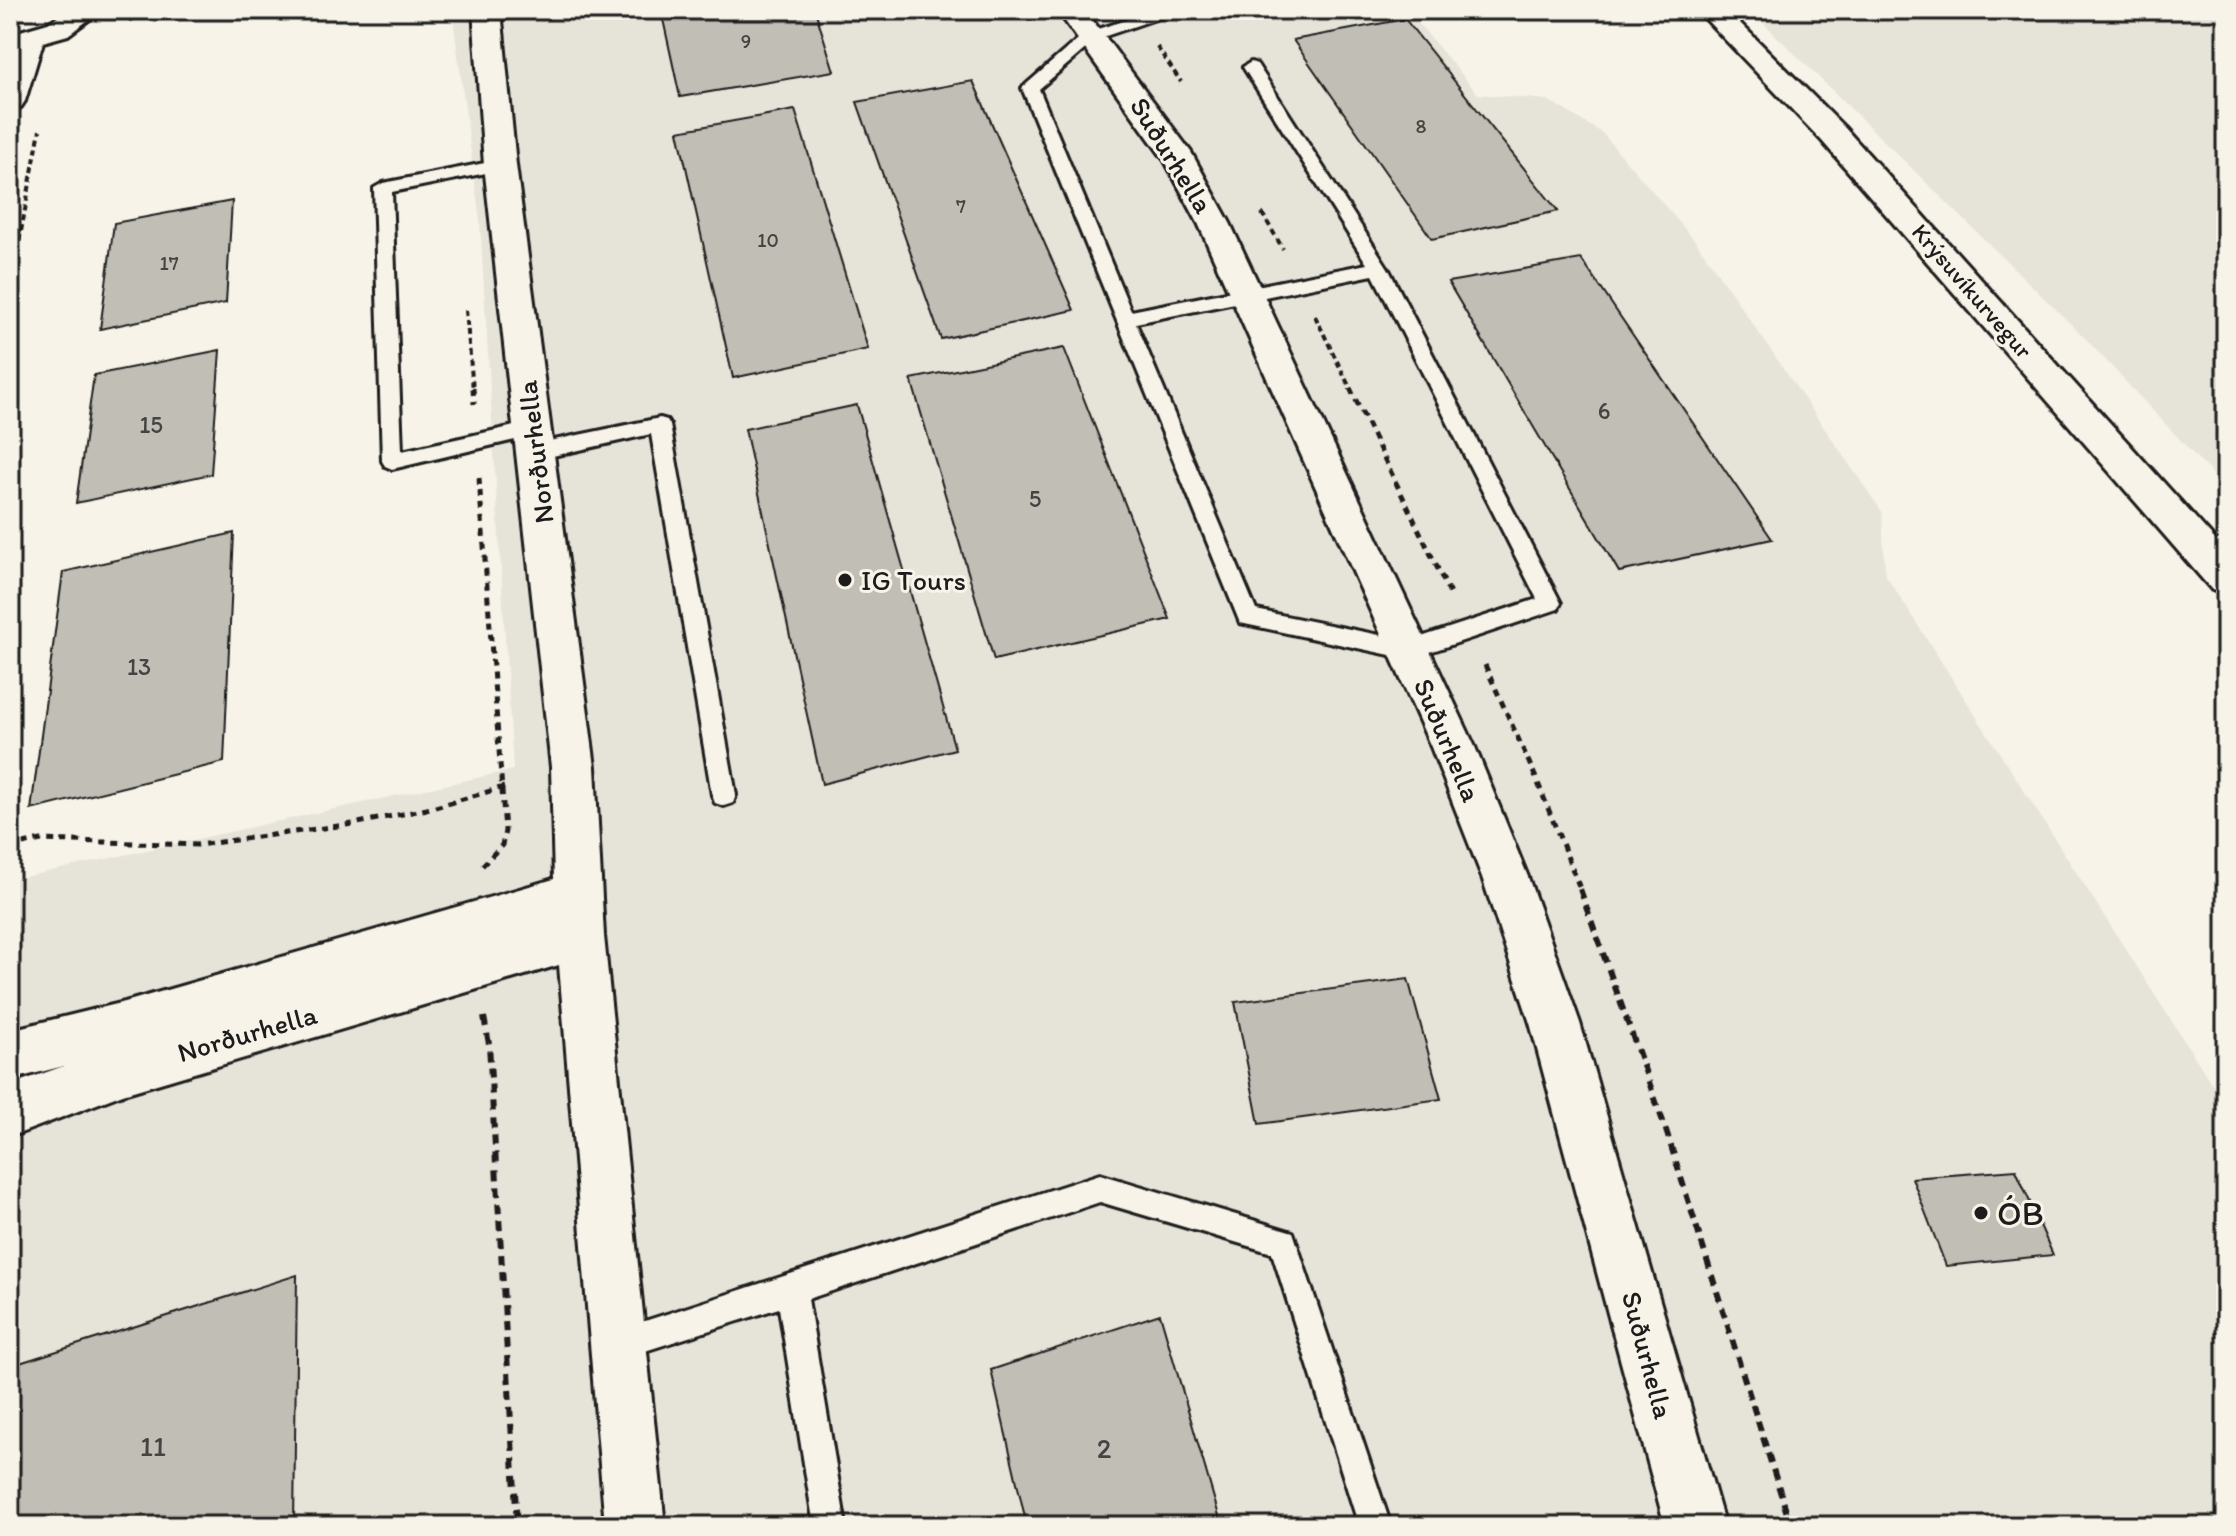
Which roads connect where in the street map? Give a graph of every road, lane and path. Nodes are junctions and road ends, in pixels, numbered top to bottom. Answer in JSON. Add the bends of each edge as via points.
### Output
{"nodes":[{"id":1,"x":158,"y":10,"type":"edge"},
{"id":2,"x":487,"y":10,"type":"edge"},
{"id":3,"x":1174,"y":10,"type":"edge"},
{"id":4,"x":1711,"y":10,"type":"edge"},
{"id":5,"x":96,"y":15,"type":"edge"},
{"id":6,"x":1081,"y":23,"type":"edge"},
{"id":7,"x":20,"y":40,"type":"edge"},
{"id":8,"x":1251,"y":67,"type":"dead end"},
{"id":9,"x":10,"y":101,"type":"edge"},
{"id":10,"x":42,"y":121,"type":"dead end"},
{"id":11,"x":500,"y":165,"type":"junction"},
{"id":12,"x":1379,"y":268,"type":"junction"},
{"id":13,"x":10,"y":290,"type":"edge"},
{"id":14,"x":1245,"y":293,"type":"junction"},
{"id":15,"x":466,"y":300,"type":"dead end"},
{"id":16,"x":1125,"y":319,"type":"junction"},
{"id":17,"x":534,"y":440,"type":"junction"},
{"id":18,"x":477,"y":442,"type":"junction"},
{"id":19,"x":2226,"y":579,"type":"edge"},
{"id":20,"x":1409,"y":650,"type":"junction"},
{"id":21,"x":504,"y":787,"type":"junction"},
{"id":22,"x":724,"y":795,"type":"dead end"},
{"id":23,"x":10,"y":847,"type":"edge"},
{"id":24,"x":476,"y":868,"type":"dead end"},
{"id":25,"x":578,"y":915,"type":"junction"},
{"id":26,"x":476,"y":1010,"type":"dead end"},
{"id":27,"x":10,"y":1055,"type":"edge"},
{"id":28,"x":10,"y":1111,"type":"edge"},
{"id":29,"x":791,"y":1289,"type":"junction"},
{"id":30,"x":617,"y":1345,"type":"junction"},
{"id":31,"x":517,"y":1526,"type":"edge"},
{"id":32,"x":635,"y":1526,"type":"edge"},
{"id":33,"x":830,"y":1526,"type":"edge"},
{"id":34,"x":1375,"y":1526,"type":"edge"},
{"id":35,"x":1695,"y":1526,"type":"edge"}],
"edges":[{"from":1,"to":5,"type":"path"},
{"from":2,"to":11,"type":"street","name":"Norðurhella"},
{"from":3,"to":6,"type":"lane"},
{"from":4,"to":19,"type":"street","name":"Krýsuvíkurvegur","via":[[1833,134]]},
{"from":5,"to":7,"type":"street"},
{"from":6,"to":14,"type":"street","name":"Suðurhella","via":[[1180,159]]},
{"from":6,"to":16,"type":"lane","via":[[1030,88]]},
{"from":7,"to":9,"type":"street"},
{"from":8,"to":12,"type":"lane"},
{"from":10,"to":13,"type":"path"},
{"from":11,"to":17,"type":"street","name":"Norðurhella"},
{"from":11,"to":18,"type":"lane","via":[[383,188],[392,461]]},
{"from":12,"to":14,"type":"lane"},
{"from":12,"to":20,"type":"lane","via":[[1550,603]]},
{"from":14,"to":16,"type":"lane"},
{"from":14,"to":20,"type":"street","name":"Suðurhella"},
{"from":15,"to":18,"type":"path"},
{"from":16,"to":20,"type":"lane","via":[[1248,617]]},
{"from":17,"to":18,"type":"lane"},
{"from":17,"to":22,"type":"lane","via":[[660,425]]},
{"from":17,"to":25,"type":"street","name":"Norðurhella","via":[[573,767]]},
{"from":18,"to":21,"type":"path"},
{"from":20,"to":35,"type":"street","name":"Suðurhella","via":[[1505,877],[1555,1023]]},
{"from":21,"to":23,"type":"path","via":[[353,824],[198,845],[41,840]]},
{"from":21,"to":24,"type":"path","via":[[502,845]]},
{"from":25,"to":27,"type":"street","name":"Norðurhella"},
{"from":25,"to":28,"type":"street","name":"Norðurhella"},
{"from":25,"to":30,"type":"street","name":"Norðurhella"},
{"from":26,"to":31,"type":"path","via":[[485,1017],[489,1044]]},
{"from":29,"to":30,"type":"lane"},
{"from":29,"to":33,"type":"lane"},
{"from":29,"to":34,"type":"lane","via":[[1100,1188],[1283,1242]]},
{"from":30,"to":32,"type":"street","name":"Norðurhella"}]}
